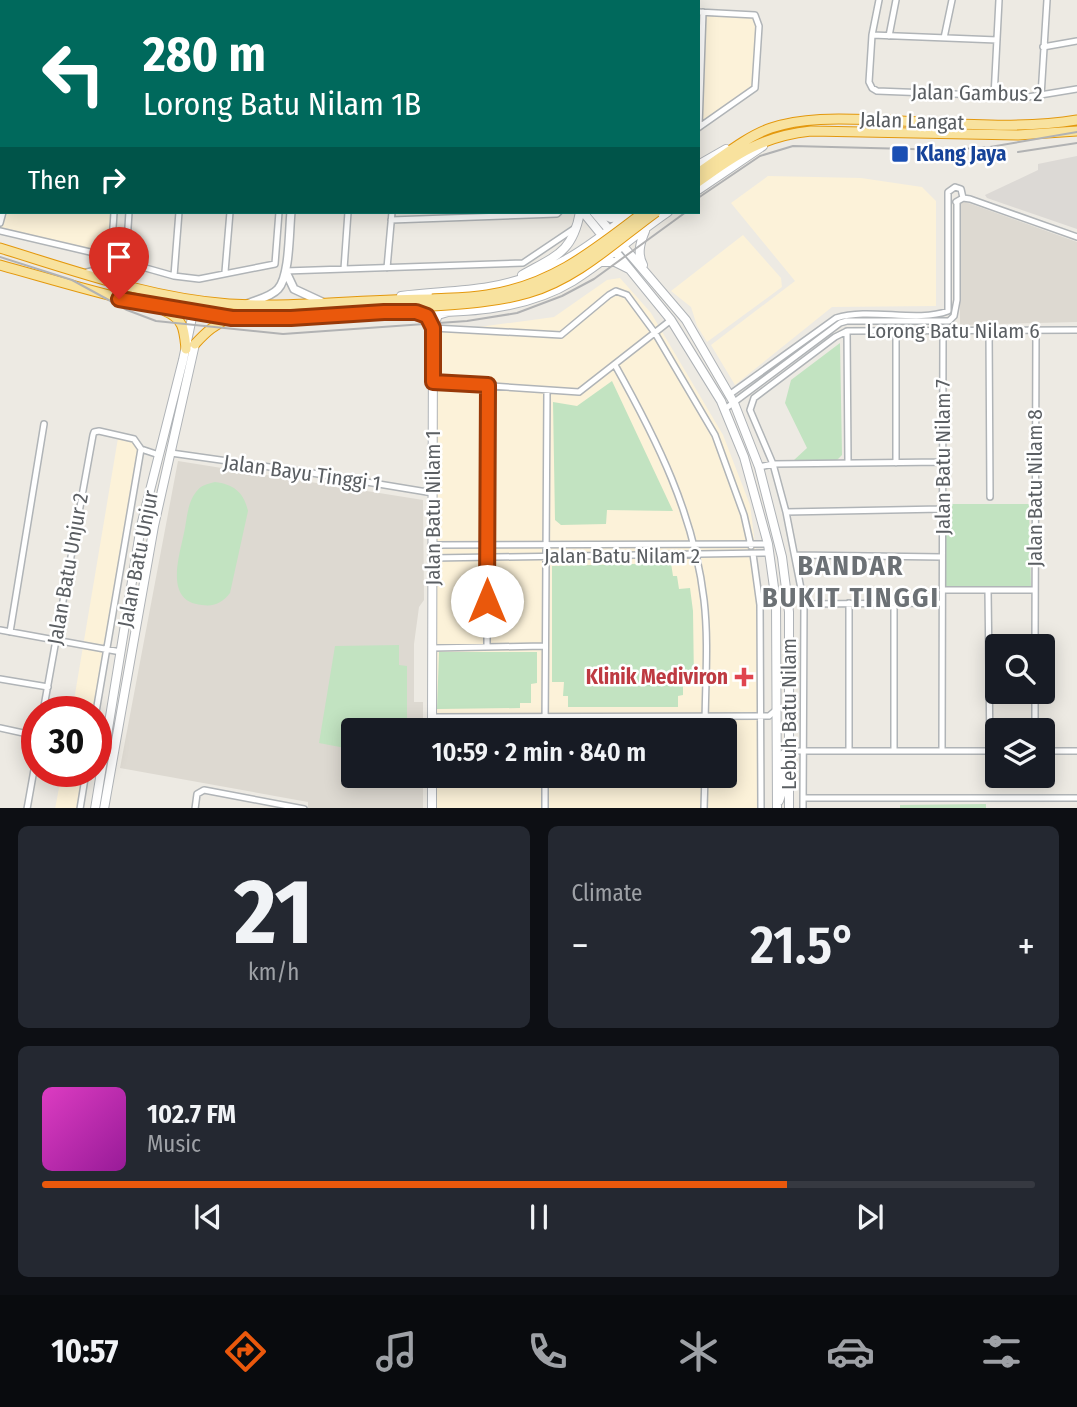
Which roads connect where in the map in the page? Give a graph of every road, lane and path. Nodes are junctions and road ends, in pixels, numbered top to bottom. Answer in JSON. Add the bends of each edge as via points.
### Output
{"nodes":[{"id":1,"x":879,"y":0,"type":"edge"},
{"id":2,"x":896,"y":0,"type":"edge"},
{"id":3,"x":952,"y":0,"type":"edge"},
{"id":4,"x":999,"y":0,"type":"edge"},
{"id":5,"x":1055,"y":0,"type":"edge"},
{"id":6,"x":1047,"y":1,"type":"edge"},
{"id":7,"x":701,"y":12,"type":"edge"},
{"id":8,"x":872,"y":35,"type":"junction"},
{"id":9,"x":889,"y":36,"type":"junction"},
{"id":10,"x":944,"y":37,"type":"junction"},
{"id":11,"x":996,"y":40,"type":"junction"},
{"id":12,"x":1077,"y":41,"type":"edge"},
{"id":13,"x":1043,"y":47,"type":"junction"},
{"id":14,"x":700,"y":65,"type":"edge"},
{"id":15,"x":1077,"y":89,"type":"edge"},
{"id":16,"x":1041,"y":96,"type":"junction"},
{"id":17,"x":994,"y":97,"type":"junction"},
{"id":18,"x":1075,"y":120,"type":"edge"},
{"id":19,"x":700,"y":127,"type":"edge"},
{"id":20,"x":1077,"y":131,"type":"edge"},
{"id":21,"x":751,"y":137,"type":"junction"},
{"id":22,"x":773,"y":137,"type":"junction"},
{"id":23,"x":700,"y":164,"type":"edge"},
{"id":24,"x":700,"y":172,"type":"edge"},
{"id":25,"x":700,"y":180,"type":"edge"},
{"id":26,"x":700,"y":189,"type":"edge"},
{"id":27,"x":948,"y":198,"type":"junction"},
{"id":28,"x":960,"y":200,"type":"junction"},
{"id":29,"x":114,"y":214,"type":"edge"},
{"id":30,"x":130,"y":214,"type":"edge"},
{"id":31,"x":179,"y":214,"type":"edge"},
{"id":32,"x":230,"y":214,"type":"edge"},
{"id":33,"x":279,"y":214,"type":"edge"},
{"id":34,"x":291,"y":214,"type":"edge"},
{"id":35,"x":348,"y":214,"type":"edge"},
{"id":36,"x":392,"y":214,"type":"edge"},
{"id":37,"x":557,"y":214,"type":"edge"},
{"id":38,"x":581,"y":214,"type":"edge"},
{"id":39,"x":584,"y":214,"type":"edge"},
{"id":40,"x":597,"y":214,"type":"edge"},
{"id":41,"x":601,"y":214,"type":"edge"},
{"id":42,"x":626,"y":214,"type":"edge"},
{"id":43,"x":630,"y":214,"type":"edge"},
{"id":44,"x":634,"y":214,"type":"edge"},
{"id":45,"x":641,"y":214,"type":"edge"},
{"id":46,"x":653,"y":214,"type":"edge"},
{"id":47,"x":665,"y":214,"type":"edge"},
{"id":48,"x":391,"y":220,"type":"junction"},
{"id":49,"x":650,"y":225,"type":"junction"},
{"id":50,"x":578,"y":226,"type":"junction"},
{"id":51,"x":0,"y":231,"type":"edge"},
{"id":52,"x":606,"y":233,"type":"junction"},
{"id":53,"x":1077,"y":237,"type":"edge"},
{"id":54,"x":620,"y":247,"type":"junction"},
{"id":55,"x":0,"y":248,"type":"edge"},
{"id":56,"x":107,"y":256,"type":"junction"},
{"id":57,"x":569,"y":259,"type":"junction"},
{"id":58,"x":598,"y":263,"type":"junction"},
{"id":59,"x":0,"y":265,"type":"edge"},
{"id":60,"x":387,"y":268,"type":"junction"},
{"id":61,"x":344,"y":269,"type":"junction"},
{"id":62,"x":632,"y":270,"type":"junction"},
{"id":63,"x":285,"y":271,"type":"junction"},
{"id":64,"x":80,"y":272,"type":"junction"},
{"id":65,"x":225,"y":272,"type":"junction"},
{"id":66,"x":581,"y":275,"type":"junction"},
{"id":67,"x":649,"y":275,"type":"junction"},
{"id":68,"x":174,"y":276,"type":"junction"},
{"id":69,"x":507,"y":283,"type":"junction"},
{"id":70,"x":392,"y":299,"type":"junction"},
{"id":71,"x":195,"y":300,"type":"junction"},
{"id":72,"x":322,"y":302,"type":"junction"},
{"id":73,"x":432,"y":302,"type":"junction"},
{"id":74,"x":247,"y":304,"type":"junction"},
{"id":75,"x":150,"y":305,"type":"junction"},
{"id":76,"x":948,"y":310,"type":"junction"},
{"id":77,"x":384,"y":312,"type":"junction"},
{"id":78,"x":416,"y":312,"type":"junction"},
{"id":79,"x":448,"y":312,"type":"junction"},
{"id":80,"x":193,"y":313,"type":"junction"},
{"id":81,"x":954,"y":316,"type":"junction"},
{"id":82,"x":232,"y":318,"type":"junction"},
{"id":83,"x":671,"y":320,"type":"junction"},
{"id":84,"x":433,"y":328,"type":"junction"},
{"id":85,"x":989,"y":330,"type":"junction"},
{"id":86,"x":1036,"y":330,"type":"junction"},
{"id":87,"x":1077,"y":330,"type":"edge"},
{"id":88,"x":847,"y":331,"type":"junction"},
{"id":89,"x":896,"y":331,"type":"junction"},
{"id":90,"x":943,"y":331,"type":"junction"},
{"id":91,"x":654,"y":333,"type":"junction"},
{"id":92,"x":195,"y":344,"type":"joint"},
{"id":93,"x":186,"y":349,"type":"junction"},
{"id":94,"x":796,"y":356,"type":"junction"},
{"id":95,"x":806,"y":359,"type":"junction"},
{"id":96,"x":615,"y":365,"type":"junction"},
{"id":97,"x":433,"y":382,"type":"junction"},
{"id":98,"x":488,"y":385,"type":"junction"},
{"id":99,"x":547,"y":390,"type":"junction"},
{"id":100,"x":731,"y":399,"type":"junction"},
{"id":101,"x":723,"y":405,"type":"junction"},
{"id":102,"x":44,"y":424,"type":"dead end"},
{"id":103,"x":141,"y":449,"type":"junction"},
{"id":104,"x":171,"y":453,"type":"junction"},
{"id":105,"x":159,"y":455,"type":"junction"},
{"id":106,"x":943,"y":462,"type":"junction"},
{"id":107,"x":848,"y":463,"type":"junction"},
{"id":108,"x":896,"y":463,"type":"junction"},
{"id":109,"x":773,"y":464,"type":"junction"},
{"id":110,"x":760,"y":467,"type":"junction"},
{"id":111,"x":432,"y":494,"type":"junction"},
{"id":112,"x":990,"y":497,"type":"dead end"},
{"id":113,"x":942,"y":509,"type":"junction"},
{"id":114,"x":786,"y":512,"type":"junction"},
{"id":115,"x":777,"y":535,"type":"junction"},
{"id":116,"x":432,"y":545,"type":"junction"},
{"id":117,"x":487,"y":545,"type":"junction"},
{"id":118,"x":546,"y":545,"type":"junction"},
{"id":119,"x":695,"y":545,"type":"junction"},
{"id":120,"x":751,"y":546,"type":"junction"},
{"id":121,"x":769,"y":548,"type":"junction"},
{"id":122,"x":753,"y":554,"type":"junction"},
{"id":123,"x":697,"y":555,"type":"junction"},
{"id":124,"x":796,"y":555,"type":"junction"},
{"id":125,"x":546,"y":556,"type":"junction"},
{"id":126,"x":488,"y":557,"type":"junction"},
{"id":127,"x":942,"y":557,"type":"junction"},
{"id":128,"x":432,"y":558,"type":"junction"},
{"id":129,"x":942,"y":590,"type":"junction"},
{"id":130,"x":988,"y":590,"type":"junction"},
{"id":131,"x":1035,"y":590,"type":"junction"},
{"id":132,"x":849,"y":603,"type":"junction"},
{"id":133,"x":894,"y":603,"type":"junction"},
{"id":134,"x":942,"y":603,"type":"junction"},
{"id":135,"x":804,"y":604,"type":"junction"},
{"id":136,"x":0,"y":630,"type":"edge"},
{"id":137,"x":10,"y":632,"type":"junction"},
{"id":138,"x":1035,"y":634,"type":"edge"},
{"id":139,"x":55,"y":640,"type":"junction"},
{"id":140,"x":133,"y":643,"type":"junction"},
{"id":141,"x":487,"y":646,"type":"junction"},
{"id":142,"x":545,"y":646,"type":"junction"},
{"id":143,"x":432,"y":648,"type":"junction"},
{"id":144,"x":107,"y":649,"type":"junction"},
{"id":145,"x":121,"y":652,"type":"junction"},
{"id":146,"x":0,"y":679,"type":"edge"},
{"id":147,"x":48,"y":687,"type":"junction"},
{"id":148,"x":46,"y":696,"type":"edge"},
{"id":149,"x":99,"y":696,"type":"edge"},
{"id":150,"x":776,"y":710,"type":"junction"},
{"id":151,"x":545,"y":716,"type":"junction"},
{"id":152,"x":705,"y":716,"type":"junction"},
{"id":153,"x":761,"y":716,"type":"junction"},
{"id":154,"x":432,"y":717,"type":"joint"},
{"id":155,"x":989,"y":718,"type":"edge"},
{"id":156,"x":0,"y":729,"type":"edge"},
{"id":157,"x":21,"y":733,"type":"edge"},
{"id":158,"x":789,"y":751,"type":"junction"},
{"id":159,"x":804,"y":751,"type":"junction"},
{"id":160,"x":849,"y":751,"type":"junction"},
{"id":161,"x":894,"y":751,"type":"junction"},
{"id":162,"x":942,"y":751,"type":"junction"},
{"id":163,"x":985,"y":751,"type":"edge"},
{"id":164,"x":1055,"y":751,"type":"edge"},
{"id":165,"x":1077,"y":751,"type":"edge"},
{"id":166,"x":31,"y":787,"type":"edge"},
{"id":167,"x":84,"y":787,"type":"edge"},
{"id":168,"x":432,"y":788,"type":"edge"},
{"id":169,"x":545,"y":788,"type":"edge"},
{"id":170,"x":705,"y":788,"type":"edge"},
{"id":171,"x":803,"y":798,"type":"junction"},
{"id":172,"x":850,"y":798,"type":"junction"},
{"id":173,"x":897,"y":798,"type":"junction"},
{"id":174,"x":989,"y":798,"type":"junction"},
{"id":175,"x":1037,"y":798,"type":"junction"},
{"id":176,"x":1077,"y":798,"type":"edge"},
{"id":177,"x":777,"y":806,"type":"edge"},
{"id":178,"x":27,"y":808,"type":"edge"},
{"id":179,"x":80,"y":808,"type":"edge"},
{"id":180,"x":94,"y":808,"type":"edge"},
{"id":181,"x":104,"y":808,"type":"edge"},
{"id":182,"x":195,"y":808,"type":"edge"},
{"id":183,"x":304,"y":808,"type":"edge"},
{"id":184,"x":432,"y":808,"type":"edge"},
{"id":185,"x":545,"y":808,"type":"edge"},
{"id":186,"x":704,"y":808,"type":"edge"},
{"id":187,"x":761,"y":808,"type":"edge"},
{"id":188,"x":789,"y":808,"type":"edge"},
{"id":189,"x":803,"y":808,"type":"edge"},
{"id":190,"x":850,"y":808,"type":"edge"},
{"id":191,"x":897,"y":808,"type":"edge"},
{"id":192,"x":989,"y":808,"type":"edge"},
{"id":193,"x":1037,"y":808,"type":"edge"}],
"edges":[{"from":1,"to":8,"type":"street"},
{"from":2,"to":9,"type":"street"},
{"from":3,"to":10,"type":"street"},
{"from":4,"to":11,"type":"street"},
{"from":5,"to":6,"type":"street"},
{"from":6,"to":13,"type":"street"},
{"from":7,"to":14,"type":"street"},
{"from":7,"to":19,"type":"street","via":[[755,15],[759,26],[755,88]]},
{"from":8,"to":9,"type":"street"},
{"from":8,"to":17,"type":"street","name":"Jalan Gambus 2","via":[[869,82],[877,91]]},
{"from":9,"to":10,"type":"street"},
{"from":10,"to":11,"type":"street"},
{"from":11,"to":17,"type":"street"},
{"from":12,"to":13,"type":"street"},
{"from":13,"to":16,"type":"street"},
{"from":15,"to":16,"type":"street","name":"Jalan Gambus 2"},
{"from":16,"to":17,"type":"street","name":"Jalan Gambus 2"},
{"from":18,"to":21,"type":"highway","name":"Jalan Langat","via":[[1046,124],[816,120],[769,128]]},
{"from":20,"to":22,"type":"highway","name":"Jalan Langat","via":[[1018,135],[811,131]]},
{"from":21,"to":23,"type":"main road","name":"Jalan Langat"},
{"from":21,"to":24,"type":"highway","name":"Jalan Langat"},
{"from":22,"to":25,"type":"highway","name":"Jalan Langat","via":[[754,144]]},
{"from":22,"to":26,"type":"main road","name":"Jalan Langat"},
{"from":27,"to":28,"type":"street"},
{"from":27,"to":28,"type":"street","via":[[955,187],[961,189]]},
{"from":27,"to":76,"type":"street"},
{"from":28,"to":53,"type":"street"},
{"from":28,"to":81,"type":"street"},
{"from":29,"to":56,"type":"street"},
{"from":30,"to":68,"type":"street","via":[[128,263]]},
{"from":31,"to":68,"type":"street"},
{"from":32,"to":65,"type":"street"},
{"from":33,"to":65,"type":"street","via":[[275,264]]},
{"from":34,"to":63,"type":"street"},
{"from":35,"to":61,"type":"street"},
{"from":36,"to":48,"type":"street"},
{"from":37,"to":48,"type":"street"},
{"from":38,"to":50,"type":"main road"},
{"from":39,"to":52,"type":"main road","name":"Lebuh Batu Nilam"},
{"from":40,"to":52,"type":"main road","name":"Lebuh Batu Nilam"},
{"from":41,"to":42,"type":"main road","via":[[611,218]]},
{"from":43,"to":52,"type":"main road"},
{"from":44,"to":49,"type":"main road","via":[[640,224]]},
{"from":45,"to":73,"type":"highway","bridge":true,"via":[[573,265],[544,279],[484,296]]},
{"from":46,"to":73,"type":"highway","bridge":true,"via":[[576,271],[529,293],[495,301]]},
{"from":47,"to":49,"type":"main road"},
{"from":48,"to":60,"type":"street"},
{"from":49,"to":54,"type":"main road"},
{"from":49,"to":67,"type":"main road","via":[[641,240],[640,254]]},
{"from":50,"to":60,"type":"street","via":[[528,261]]},
{"from":50,"to":69,"type":"main road","via":[[563,250]]},
{"from":51,"to":56,"type":"street"},
{"from":52,"to":54,"type":"main road","name":"Lebuh Batu Nilam"},
{"from":52,"to":57,"type":"main road"},
{"from":54,"to":58,"type":"main road"},
{"from":54,"to":62,"type":"main road","name":"Lebuh Batu Nilam"},
{"from":54,"to":67,"type":"main road","name":"Lebuh Batu Nilam"},
{"from":55,"to":64,"type":"highway"},
{"from":56,"to":64,"type":"street","via":[[100,269]]},
{"from":57,"to":66,"type":"main road","via":[[583,254],[588,257],[590,262]]},
{"from":57,"to":69,"type":"main road"},
{"from":58,"to":62,"type":"main road","via":[[615,262]]},
{"from":58,"to":66,"type":"main road"},
{"from":59,"to":75,"type":"highway"},
{"from":60,"to":61,"type":"street"},
{"from":61,"to":63,"type":"street"},
{"from":62,"to":83,"type":"main road","name":"Lebuh Batu Nilam"},
{"from":63,"to":72,"type":"street","via":[[294,289]]},
{"from":63,"to":74,"type":"street","via":[[278,289]]},
{"from":64,"to":71,"type":"highway"},
{"from":65,"to":68,"type":"street","via":[[199,279]]},
{"from":66,"to":79,"type":"main road","via":[[555,290],[500,307]]},
{"from":67,"to":100,"type":"main road","name":"Lebuh Batu Nilam","via":[[686,320]]},
{"from":69,"to":70,"type":"main road"},
{"from":70,"to":72,"type":"highway"},
{"from":70,"to":73,"type":"highway"},
{"from":71,"to":74,"type":"highway"},
{"from":71,"to":80,"type":"highway"},
{"from":72,"to":74,"type":"highway"},
{"from":73,"to":77,"type":"highway"},
{"from":75,"to":80,"type":"highway"},
{"from":75,"to":93,"type":"highway","via":[[183,324]]},
{"from":76,"to":81,"type":"street"},
{"from":76,"to":100,"type":"street","via":[[836,318]]},
{"from":77,"to":78,"type":"main road"},
{"from":77,"to":82,"type":"highway"},
{"from":78,"to":79,"type":"main road"},
{"from":78,"to":84,"type":"main road","via":[[427,316]]},
{"from":79,"to":84,"type":"main road","via":[[438,314]]},
{"from":80,"to":82,"type":"highway"},
{"from":80,"to":93,"type":"main road","name":"Jalan Batu Unjur"},
{"from":81,"to":94,"type":"street","via":[[949,321],[847,321]]},
{"from":82,"to":92,"type":"highway","via":[[206,331]]},
{"from":83,"to":91,"type":"street"},
{"from":83,"to":101,"type":"main road","name":"Lebuh Batu Nilam"},
{"from":84,"to":91,"type":"street","via":[[561,335],[615,292],[627,295]]},
{"from":84,"to":97,"type":"main road","name":"Jalan Batu Nilam 1"},
{"from":85,"to":86,"type":"street","name":"Lorong Batu Nilam 6"},
{"from":85,"to":90,"type":"street","name":"Lorong Batu Nilam 6"},
{"from":85,"to":112,"type":"street"},
{"from":86,"to":87,"type":"street","name":"Lorong Batu Nilam 6"},
{"from":86,"to":131,"type":"street","name":"Jalan Batu Nilam 8"},
{"from":88,"to":89,"type":"street","name":"Lorong Batu Nilam 6"},
{"from":88,"to":95,"type":"street","name":"Lorong Batu Nilam 6"},
{"from":88,"to":107,"type":"street"},
{"from":89,"to":90,"type":"street","name":"Lorong Batu Nilam 6"},
{"from":89,"to":108,"type":"street"},
{"from":90,"to":106,"type":"street","name":"Jalan Batu Nilam 7"},
{"from":91,"to":96,"type":"street"},
{"from":91,"to":120,"type":"street","via":[[715,435]]},
{"from":92,"to":104,"type":"main road","name":"Jalan Batu Unjur"},
{"from":93,"to":105,"type":"main road","name":"Jalan Batu Unjur"},
{"from":94,"to":95,"type":"street"},
{"from":94,"to":100,"type":"street"},
{"from":95,"to":109,"type":"street","name":"Lorong Batu Nilam 6","via":[[751,405]]},
{"from":96,"to":99,"type":"street","via":[[579,392]]},
{"from":96,"to":119,"type":"street","via":[[669,469]]},
{"from":97,"to":98,"type":"street"},
{"from":97,"to":111,"type":"main road","name":"Jalan Batu Nilam 1"},
{"from":98,"to":99,"type":"street"},
{"from":98,"to":117,"type":"street"},
{"from":99,"to":118,"type":"street"},
{"from":100,"to":101,"type":"street"},
{"from":100,"to":110,"type":"main road","name":"Lebuh Batu Nilam"},
{"from":101,"to":121,"type":"main road","name":"Lebuh Batu Nilam","via":[[744,457]]},
{"from":102,"to":137,"type":"street"},
{"from":103,"to":105,"type":"street"},
{"from":103,"to":139,"type":"street","name":"Jalan Batu Unjur 2","via":[[134,439],[94,432]]},
{"from":103,"to":144,"type":"street"},
{"from":104,"to":111,"type":"street","name":"Jalan Bayu Tinggi 1"},
{"from":104,"to":140,"type":"main road","name":"Jalan Batu Unjur"},
{"from":105,"to":145,"type":"main road","name":"Jalan Batu Unjur","via":[[141,526]]},
{"from":106,"to":108,"type":"street"},
{"from":106,"to":113,"type":"street","name":"Jalan Batu Nilam 7"},
{"from":107,"to":108,"type":"street"},
{"from":107,"to":109,"type":"street"},
{"from":109,"to":110,"type":"street"},
{"from":109,"to":114,"type":"street"},
{"from":110,"to":115,"type":"main road","name":"Lebuh Batu Nilam"},
{"from":111,"to":116,"type":"main road","name":"Jalan Batu Nilam 1"},
{"from":113,"to":114,"type":"street"},
{"from":113,"to":127,"type":"street","name":"Jalan Batu Nilam 7"},
{"from":114,"to":124,"type":"street"},
{"from":115,"to":121,"type":"main road","via":[[775,550]]},
{"from":115,"to":158,"type":"main road","name":"Lebuh Batu Nilam","via":[[789,611]]},
{"from":116,"to":117,"type":"street","name":"Jalan Batu Nilam 2"},
{"from":116,"to":128,"type":"main road","name":"Jalan Batu Nilam 1"},
{"from":117,"to":118,"type":"street","name":"Jalan Batu Nilam 2"},
{"from":117,"to":126,"type":"street"},
{"from":118,"to":119,"type":"street","name":"Jalan Batu Nilam 2"},
{"from":118,"to":125,"type":"street"},
{"from":119,"to":120,"type":"street","name":"Jalan Batu Nilam 2"},
{"from":119,"to":123,"type":"street"},
{"from":120,"to":121,"type":"street","name":"Jalan Batu Nilam 2"},
{"from":121,"to":122,"type":"street","name":"Jalan Batu Nilam 2"},
{"from":121,"to":150,"type":"main road","name":"Lebuh Batu Nilam","via":[[776,602]]},
{"from":122,"to":123,"type":"street","name":"Jalan Batu Nilam 2"},
{"from":122,"to":153,"type":"street","via":[[761,605]]},
{"from":123,"to":125,"type":"street","name":"Jalan Batu Nilam 2"},
{"from":123,"to":152,"type":"street","via":[[705,613]]},
{"from":124,"to":127,"type":"street"},
{"from":124,"to":135,"type":"street"},
{"from":125,"to":126,"type":"street","name":"Jalan Batu Nilam 2"},
{"from":125,"to":142,"type":"street"},
{"from":126,"to":128,"type":"street","name":"Jalan Batu Nilam 2"},
{"from":126,"to":141,"type":"street"},
{"from":127,"to":129,"type":"street","name":"Jalan Batu Nilam 7"},
{"from":128,"to":143,"type":"main road","name":"Jalan Batu Nilam 1"},
{"from":129,"to":130,"type":"street"},
{"from":129,"to":134,"type":"street","name":"Jalan Batu Nilam 7"},
{"from":130,"to":131,"type":"street"},
{"from":130,"to":155,"type":"street"},
{"from":131,"to":138,"type":"street","name":"Jalan Batu Nilam 8"},
{"from":132,"to":133,"type":"street"},
{"from":132,"to":135,"type":"street"},
{"from":132,"to":160,"type":"street"},
{"from":133,"to":134,"type":"street"},
{"from":133,"to":161,"type":"street"},
{"from":134,"to":162,"type":"street","name":"Jalan Batu Nilam 7"},
{"from":135,"to":159,"type":"street"},
{"from":136,"to":137,"type":"street"},
{"from":137,"to":139,"type":"street"},
{"from":139,"to":144,"type":"street"},
{"from":139,"to":147,"type":"street","name":"Jalan Batu Unjur 2"},
{"from":140,"to":145,"type":"main road"},
{"from":140,"to":181,"type":"main road","name":"Jalan Batu Unjur"},
{"from":141,"to":142,"type":"street"},
{"from":141,"to":143,"type":"street"},
{"from":142,"to":151,"type":"street"},
{"from":143,"to":154,"type":"main road","name":"Jalan Batu Nilam 1"},
{"from":144,"to":145,"type":"street"},
{"from":144,"to":149,"type":"street"},
{"from":145,"to":180,"type":"main road","name":"Jalan Batu Unjur"},
{"from":146,"to":147,"type":"street"},
{"from":147,"to":148,"type":"street","name":"Jalan Batu Unjur 2"},
{"from":150,"to":153,"type":"street"},
{"from":150,"to":177,"type":"main road","name":"Lebuh Batu Nilam"},
{"from":151,"to":152,"type":"street"},
{"from":151,"to":154,"type":"street"},
{"from":152,"to":153,"type":"street"},
{"from":153,"to":187,"type":"street"},
{"from":156,"to":157,"type":"street"},
{"from":158,"to":159,"type":"street"},
{"from":158,"to":177,"type":"main road","via":[[784,754],[782,797]]},
{"from":158,"to":188,"type":"main road","name":"Lebuh Batu Nilam"},
{"from":159,"to":160,"type":"street"},
{"from":159,"to":171,"type":"street"},
{"from":160,"to":161,"type":"street"},
{"from":161,"to":162,"type":"street"},
{"from":162,"to":163,"type":"street"},
{"from":164,"to":165,"type":"street"},
{"from":166,"to":178,"type":"street"},
{"from":167,"to":179,"type":"street"},
{"from":168,"to":184,"type":"main road"},
{"from":169,"to":185,"type":"street"},
{"from":170,"to":186,"type":"street"},
{"from":171,"to":172,"type":"street"},
{"from":171,"to":189,"type":"street"},
{"from":172,"to":173,"type":"street"},
{"from":172,"to":190,"type":"street"},
{"from":173,"to":174,"type":"street"},
{"from":173,"to":191,"type":"street"},
{"from":174,"to":175,"type":"street"},
{"from":174,"to":192,"type":"street"},
{"from":175,"to":176,"type":"street"},
{"from":175,"to":193,"type":"street"},
{"from":182,"to":183,"type":"street","via":[[197,794],[204,790]]}]}
